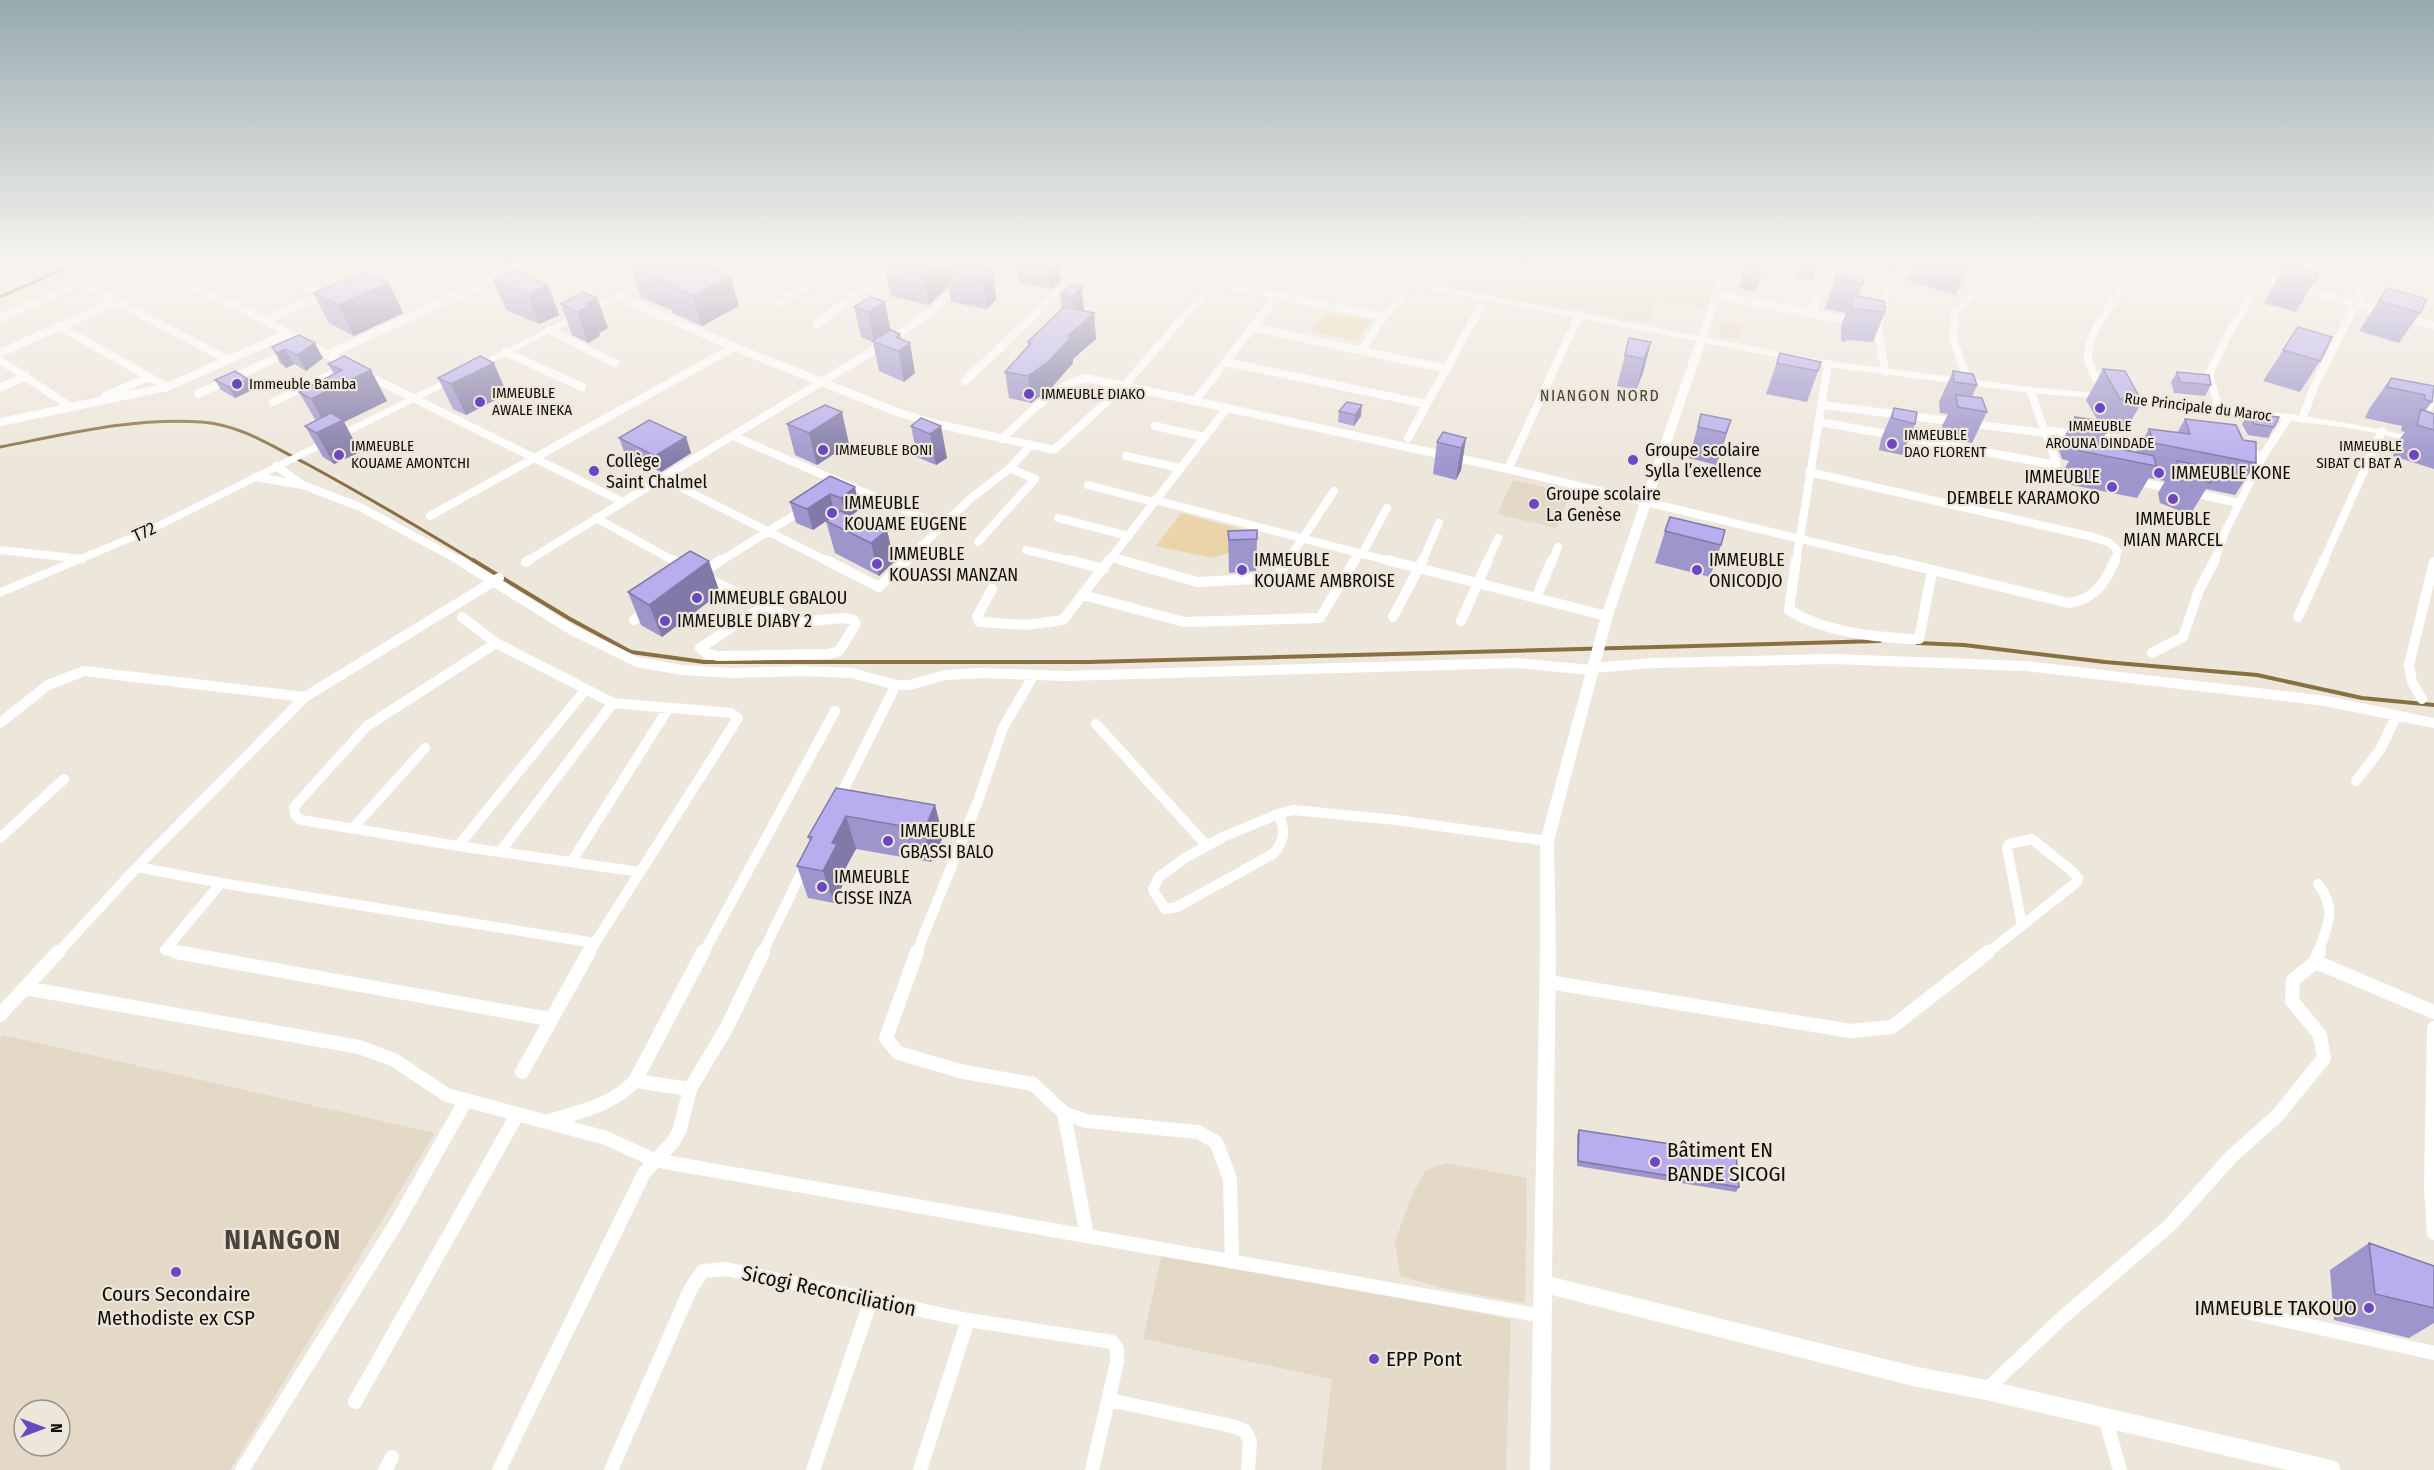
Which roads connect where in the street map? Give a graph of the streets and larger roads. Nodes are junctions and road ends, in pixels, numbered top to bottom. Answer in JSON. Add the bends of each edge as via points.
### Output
{"nodes":[{"id":1,"x":42,"y":334,"type":"edge"},
{"id":2,"x":72,"y":334,"type":"edge"},
{"id":3,"x":177,"y":334,"type":"edge"},
{"id":4,"x":288,"y":334,"type":"edge"},
{"id":5,"x":290,"y":334,"type":"edge"},
{"id":6,"x":374,"y":334,"type":"edge"},
{"id":7,"x":542,"y":334,"type":"edge"},
{"id":8,"x":556,"y":334,"type":"edge"},
{"id":9,"x":703,"y":334,"type":"edge"},
{"id":10,"x":900,"y":334,"type":"edge"},
{"id":11,"x":1015,"y":334,"type":"edge"},
{"id":12,"x":1169,"y":334,"type":"edge"},
{"id":13,"x":1246,"y":334,"type":"edge"},
{"id":14,"x":1283,"y":334,"type":"edge"},
{"id":15,"x":1373,"y":334,"type":"edge"},
{"id":16,"x":1466,"y":334,"type":"edge"},
{"id":17,"x":1570,"y":334,"type":"edge"},
{"id":18,"x":1674,"y":334,"type":"edge"},
{"id":19,"x":1704,"y":334,"type":"edge"},
{"id":20,"x":1878,"y":334,"type":"edge"},
{"id":21,"x":1953,"y":334,"type":"edge"},
{"id":22,"x":2094,"y":334,"type":"edge"},
{"id":23,"x":2228,"y":334,"type":"edge"},
{"id":24,"x":2340,"y":334,"type":"edge"},
{"id":25,"x":1702,"y":339,"type":"junction"},
{"id":26,"x":308,"y":344,"type":"junction"},
{"id":27,"x":734,"y":347,"type":"junction"},
{"id":28,"x":1362,"y":350,"type":"junction"},
{"id":29,"x":505,"y":352,"type":"junction"},
{"id":30,"x":0,"y":353,"type":"edge"},
{"id":31,"x":329,"y":354,"type":"junction"},
{"id":32,"x":0,"y":360,"type":"edge"},
{"id":33,"x":229,"y":360,"type":"junction"},
{"id":34,"x":1226,"y":362,"type":"junction"},
{"id":35,"x":615,"y":363,"type":"dead end"},
{"id":36,"x":1828,"y":364,"type":"junction"},
{"id":37,"x":349,"y":366,"type":"junction"},
{"id":38,"x":1447,"y":369,"type":"junction"},
{"id":39,"x":1886,"y":372,"type":"junction"},
{"id":40,"x":26,"y":376,"type":"junction"},
{"id":41,"x":149,"y":377,"type":"junction"},
{"id":42,"x":823,"y":380,"type":"junction"},
{"id":43,"x":965,"y":381,"type":"dead end"},
{"id":44,"x":1968,"y":382,"type":"junction"},
{"id":45,"x":1124,"y":386,"type":"junction"},
{"id":46,"x":167,"y":387,"type":"junction"},
{"id":47,"x":582,"y":387,"type":"dead end"},
{"id":48,"x":0,"y":388,"type":"edge"},
{"id":49,"x":2030,"y":390,"type":"junction"},
{"id":50,"x":198,"y":394,"type":"dead end"},
{"id":51,"x":2434,"y":395,"type":"edge"},
{"id":52,"x":2108,"y":396,"type":"junction"},
{"id":53,"x":413,"y":399,"type":"junction"},
{"id":54,"x":1195,"y":401,"type":"junction"},
{"id":55,"x":273,"y":402,"type":"dead end"},
{"id":56,"x":89,"y":404,"type":"junction"},
{"id":57,"x":1426,"y":404,"type":"junction"},
{"id":58,"x":1823,"y":405,"type":"junction"},
{"id":59,"x":71,"y":407,"type":"junction"},
{"id":60,"x":1227,"y":408,"type":"junction"},
{"id":61,"x":2219,"y":409,"type":"junction"},
{"id":62,"x":2288,"y":418,"type":"junction"},
{"id":63,"x":2302,"y":420,"type":"junction"},
{"id":64,"x":0,"y":422,"type":"edge"},
{"id":65,"x":1820,"y":422,"type":"junction"},
{"id":66,"x":1155,"y":426,"type":"dead end"},
{"id":67,"x":2382,"y":431,"type":"junction"},
{"id":68,"x":2046,"y":432,"type":"junction"},
{"id":69,"x":733,"y":436,"type":"junction"},
{"id":70,"x":1205,"y":437,"type":"junction"},
{"id":71,"x":1408,"y":438,"type":"dead end"},
{"id":72,"x":1002,"y":439,"type":"junction"},
{"id":73,"x":2414,"y":439,"type":"junction"},
{"id":74,"x":2160,"y":444,"type":"edge"},
{"id":75,"x":2434,"y":445,"type":"edge"},
{"id":76,"x":1030,"y":446,"type":"junction"},
{"id":77,"x":2229,"y":452,"type":"edge"},
{"id":78,"x":1126,"y":456,"type":"dead end"},
{"id":79,"x":2263,"y":456,"type":"junction"},
{"id":80,"x":533,"y":459,"type":"junction"},
{"id":81,"x":280,"y":464,"type":"junction"},
{"id":82,"x":2057,"y":465,"type":"junction"},
{"id":83,"x":2068,"y":467,"type":"dead end"},
{"id":84,"x":1010,"y":468,"type":"junction"},
{"id":85,"x":1180,"y":468,"type":"junction"},
{"id":86,"x":1508,"y":469,"type":"junction"},
{"id":87,"x":1809,"y":472,"type":"junction"},
{"id":88,"x":256,"y":477,"type":"junction"},
{"id":89,"x":662,"y":478,"type":"junction"},
{"id":90,"x":2125,"y":479,"type":"edge"},
{"id":91,"x":844,"y":484,"type":"junction"},
{"id":92,"x":303,"y":485,"type":"junction"},
{"id":93,"x":1088,"y":485,"type":"dead end"},
{"id":94,"x":835,"y":490,"type":"edge"},
{"id":95,"x":1334,"y":491,"type":"dead end"},
{"id":96,"x":1154,"y":501,"type":"junction"},
{"id":97,"x":1647,"y":501,"type":"junction"},
{"id":98,"x":623,"y":502,"type":"junction"},
{"id":99,"x":816,"y":502,"type":"edge"},
{"id":100,"x":2238,"y":503,"type":"junction"},
{"id":101,"x":1387,"y":508,"type":"dead end"},
{"id":102,"x":430,"y":516,"type":"dead end"},
{"id":103,"x":596,"y":518,"type":"junction"},
{"id":104,"x":1058,"y":518,"type":"dead end"},
{"id":105,"x":1439,"y":523,"type":"dead end"},
{"id":106,"x":942,"y":526,"type":"junction"},
{"id":107,"x":768,"y":532,"type":"junction"},
{"id":108,"x":1129,"y":536,"type":"junction"},
{"id":109,"x":1498,"y":538,"type":"dead end"},
{"id":110,"x":1302,"y":539,"type":"junction"},
{"id":111,"x":1798,"y":540,"type":"junction"},
{"id":112,"x":978,"y":542,"type":"dead end"},
{"id":113,"x":1558,"y":547,"type":"dead end"},
{"id":114,"x":0,"y":550,"type":"edge"},
{"id":115,"x":1026,"y":550,"type":"dead end"},
{"id":116,"x":1360,"y":554,"type":"junction"},
{"id":117,"x":1113,"y":558,"type":"junction"},
{"id":118,"x":82,"y":560,"type":"junction"},
{"id":119,"x":526,"y":562,"type":"dead end"},
{"id":120,"x":2434,"y":562,"type":"edge"},
{"id":121,"x":1104,"y":569,"type":"junction"},
{"id":122,"x":1419,"y":569,"type":"junction"},
{"id":123,"x":1932,"y":570,"type":"junction"},
{"id":124,"x":699,"y":575,"type":"junction"},
{"id":125,"x":496,"y":579,"type":"junction"},
{"id":126,"x":690,"y":581,"type":"edge"},
{"id":127,"x":1479,"y":584,"type":"junction"},
{"id":128,"x":992,"y":589,"type":"dead end"},
{"id":129,"x":0,"y":593,"type":"edge"},
{"id":130,"x":1083,"y":595,"type":"junction"},
{"id":131,"x":1536,"y":598,"type":"junction"},
{"id":132,"x":662,"y":600,"type":"edge"},
{"id":133,"x":764,"y":606,"type":"junction"},
{"id":134,"x":1607,"y":616,"type":"junction"},
{"id":135,"x":1393,"y":617,"type":"dead end"},
{"id":136,"x":2298,"y":617,"type":"dead end"},
{"id":137,"x":462,"y":618,"type":"dead end"},
{"id":138,"x":634,"y":620,"type":"dead end"},
{"id":139,"x":1461,"y":621,"type":"dead end"},
{"id":140,"x":496,"y":643,"type":"junction"},
{"id":141,"x":2152,"y":653,"type":"dead end"},
{"id":142,"x":1592,"y":668,"type":"junction"},
{"id":143,"x":1033,"y":676,"type":"junction"},
{"id":144,"x":896,"y":684,"type":"junction"},
{"id":145,"x":586,"y":689,"type":"junction"},
{"id":146,"x":305,"y":697,"type":"junction"},
{"id":147,"x":2422,"y":699,"type":"dead end"},
{"id":148,"x":613,"y":703,"type":"junction"},
{"id":149,"x":668,"y":709,"type":"junction"},
{"id":150,"x":835,"y":711,"type":"dead end"},
{"id":151,"x":2397,"y":716,"type":"junction"},
{"id":152,"x":0,"y":723,"type":"edge"},
{"id":153,"x":2434,"y":723,"type":"edge"},
{"id":154,"x":1096,"y":724,"type":"dead end"},
{"id":155,"x":425,"y":748,"type":"dead end"},
{"id":156,"x":64,"y":779,"type":"dead end"},
{"id":157,"x":2356,"y":781,"type":"dead end"},
{"id":158,"x":834,"y":809,"type":"edge"},
{"id":159,"x":1277,"y":813,"type":"junction"},
{"id":160,"x":352,"y":829,"type":"junction"},
{"id":161,"x":0,"y":838,"type":"edge"},
{"id":162,"x":1548,"y":841,"type":"junction"},
{"id":163,"x":458,"y":846,"type":"junction"},
{"id":164,"x":1207,"y":846,"type":"junction"},
{"id":165,"x":813,"y":851,"type":"edge"},
{"id":166,"x":500,"y":852,"type":"junction"},
{"id":167,"x":572,"y":861,"type":"junction"},
{"id":168,"x":137,"y":867,"type":"junction"},
{"id":169,"x":640,"y":872,"type":"junction"},
{"id":170,"x":221,"y":883,"type":"junction"},
{"id":171,"x":2318,"y":885,"type":"dead end"},
{"id":172,"x":2022,"y":925,"type":"junction"},
{"id":173,"x":595,"y":943,"type":"junction"},
{"id":174,"x":2316,"y":962,"type":"junction"},
{"id":175,"x":1548,"y":982,"type":"junction"},
{"id":176,"x":25,"y":988,"type":"junction"},
{"id":177,"x":2,"y":1011,"type":"edge"},
{"id":178,"x":2434,"y":1012,"type":"edge"},
{"id":179,"x":549,"y":1019,"type":"junction"},
{"id":180,"x":2434,"y":1031,"type":"edge"},
{"id":181,"x":522,"y":1072,"type":"dead end"},
{"id":182,"x":635,"y":1082,"type":"junction"},
{"id":183,"x":690,"y":1089,"type":"junction"},
{"id":184,"x":466,"y":1100,"type":"junction"},
{"id":185,"x":1064,"y":1113,"type":"junction"},
{"id":186,"x":517,"y":1115,"type":"junction"},
{"id":187,"x":546,"y":1122,"type":"junction"},
{"id":188,"x":654,"y":1160,"type":"junction"},
{"id":189,"x":2434,"y":1233,"type":"edge"},
{"id":190,"x":1087,"y":1236,"type":"junction"},
{"id":191,"x":1232,"y":1262,"type":"junction"},
{"id":192,"x":1544,"y":1284,"type":"junction"},
{"id":193,"x":872,"y":1300,"type":"junction"},
{"id":194,"x":2224,"y":1307,"type":"dead end"},
{"id":195,"x":1543,"y":1316,"type":"junction"},
{"id":196,"x":968,"y":1320,"type":"junction"},
{"id":197,"x":2434,"y":1353,"type":"edge"},
{"id":198,"x":1986,"y":1390,"type":"junction"},
{"id":199,"x":1108,"y":1400,"type":"junction"},
{"id":200,"x":355,"y":1402,"type":"dead end"},
{"id":201,"x":2105,"y":1418,"type":"junction"},
{"id":202,"x":242,"y":1470,"type":"edge"},
{"id":203,"x":499,"y":1470,"type":"edge"},
{"id":204,"x":611,"y":1470,"type":"edge"},
{"id":205,"x":813,"y":1470,"type":"edge"},
{"id":206,"x":920,"y":1470,"type":"edge"},
{"id":207,"x":1092,"y":1470,"type":"edge"},
{"id":208,"x":1248,"y":1470,"type":"edge"},
{"id":209,"x":1540,"y":1470,"type":"edge"},
{"id":210,"x":2120,"y":1470,"type":"edge"},
{"id":211,"x":2331,"y":1470,"type":"edge"}],
"edges":[{"from":1,"to":30,"type":"street"},
{"from":2,"to":41,"type":"street"},
{"from":3,"to":33,"type":"street"},
{"from":4,"to":33,"type":"street"},
{"from":5,"to":26,"type":"street"},
{"from":6,"to":31,"type":"street"},
{"from":7,"to":29,"type":"street","name":"T72"},
{"from":8,"to":35,"type":"street"},
{"from":9,"to":27,"type":"street"},
{"from":10,"to":42,"type":"street"},
{"from":11,"to":43,"type":"street"},
{"from":12,"to":45,"type":"street"},
{"from":13,"to":34,"type":"street"},
{"from":14,"to":28,"type":"street"},
{"from":15,"to":28,"type":"street"},
{"from":16,"to":38,"type":"street"},
{"from":17,"to":86,"type":"street"},
{"from":18,"to":25,"type":"street","name":"Rue Principale du Maroc"},
{"from":19,"to":25,"type":"street"},
{"from":20,"to":39,"type":"street"},
{"from":21,"to":44,"type":"street"},
{"from":22,"to":52,"type":"street","via":[[2089,345],[2089,365]]},
{"from":23,"to":61,"type":"street","via":[[2209,374]]},
{"from":24,"to":63,"type":"street"},
{"from":25,"to":36,"type":"street","name":"Rue Principale du Maroc"},
{"from":25,"to":97,"type":"street"},
{"from":26,"to":31,"type":"street"},
{"from":26,"to":50,"type":"street"},
{"from":27,"to":42,"type":"street"},
{"from":27,"to":80,"type":"street"},
{"from":28,"to":38,"type":"street"},
{"from":29,"to":47,"type":"street"},
{"from":29,"to":53,"type":"street","name":"T72"},
{"from":31,"to":37,"type":"street"},
{"from":32,"to":40,"type":"street"},
{"from":33,"to":46,"type":"street"},
{"from":34,"to":54,"type":"street"},
{"from":34,"to":57,"type":"street"},
{"from":36,"to":39,"type":"street","name":"Rue Principale du Maroc"},
{"from":36,"to":58,"type":"street"},
{"from":37,"to":53,"type":"street"},
{"from":37,"to":55,"type":"street"},
{"from":38,"to":57,"type":"street"},
{"from":39,"to":44,"type":"street","name":"Rue Principale du Maroc"},
{"from":40,"to":48,"type":"street"},
{"from":40,"to":59,"type":"street"},
{"from":41,"to":46,"type":"street"},
{"from":41,"to":56,"type":"street"},
{"from":42,"to":69,"type":"street"},
{"from":42,"to":72,"type":"street","via":[[915,417]]},
{"from":44,"to":49,"type":"street","name":"Rue Principale du Maroc"},
{"from":45,"to":54,"type":"street"},
{"from":45,"to":72,"type":"street","via":[[1086,378],[1072,381]]},
{"from":45,"to":76,"type":"street","via":[[1057,448]]},
{"from":46,"to":56,"type":"street"},
{"from":49,"to":52,"type":"street","name":"Rue Principale du Maroc"},
{"from":49,"to":68,"type":"street"},
{"from":51,"to":73,"type":"street"},
{"from":52,"to":61,"type":"street","name":"Rue Principale du Maroc"},
{"from":53,"to":80,"type":"street"},
{"from":53,"to":81,"type":"street","name":"T72"},
{"from":54,"to":60,"type":"street"},
{"from":56,"to":59,"type":"street"},
{"from":57,"to":71,"type":"street"},
{"from":58,"to":65,"type":"street"},
{"from":58,"to":68,"type":"street"},
{"from":59,"to":64,"type":"street"},
{"from":60,"to":70,"type":"street"},
{"from":60,"to":86,"type":"street"},
{"from":61,"to":62,"type":"street","name":"Rue Principale du Maroc"},
{"from":62,"to":63,"type":"street","name":"Rue Principale du Maroc"},
{"from":62,"to":79,"type":"street"},
{"from":63,"to":67,"type":"street","name":"Rue Principale du Maroc"},
{"from":65,"to":82,"type":"street"},
{"from":65,"to":87,"type":"street"},
{"from":66,"to":70,"type":"street"},
{"from":67,"to":73,"type":"street","name":"Rue Principale du Maroc"},
{"from":67,"to":136,"type":"street"},
{"from":68,"to":74,"type":"street"},
{"from":68,"to":82,"type":"street"},
{"from":69,"to":89,"type":"street"},
{"from":69,"to":91,"type":"street"},
{"from":70,"to":85,"type":"street"},
{"from":72,"to":76,"type":"street"},
{"from":73,"to":75,"type":"street","name":"Rue Principale du Maroc"},
{"from":76,"to":84,"type":"street"},
{"from":77,"to":79,"type":"street"},
{"from":78,"to":85,"type":"street"},
{"from":79,"to":100,"type":"street"},
{"from":80,"to":98,"type":"street"},
{"from":80,"to":102,"type":"street"},
{"from":81,"to":88,"type":"street","name":"T72"},
{"from":81,"to":92,"type":"street"},
{"from":82,"to":83,"type":"street"},
{"from":84,"to":106,"type":"street"},
{"from":84,"to":112,"type":"street","via":[[1035,479]]},
{"from":85,"to":96,"type":"street"},
{"from":86,"to":97,"type":"street"},
{"from":87,"to":111,"type":"street"},
{"from":87,"to":123,"type":"street","via":[[2093,537],[2110,543],[2118,551],[2108,577],[2088,598],[2077,603]]},
{"from":88,"to":92,"type":"street"},
{"from":88,"to":118,"type":"street","name":"T72"},
{"from":89,"to":98,"type":"street"},
{"from":89,"to":107,"type":"street"},
{"from":90,"to":100,"type":"street"},
{"from":91,"to":94,"type":"street"},
{"from":91,"to":106,"type":"street"},
{"from":92,"to":125,"type":"street","via":[[360,507]]},
{"from":93,"to":96,"type":"street"},
{"from":95,"to":110,"type":"street"},
{"from":96,"to":108,"type":"street"},
{"from":96,"to":110,"type":"street"},
{"from":97,"to":111,"type":"street"},
{"from":97,"to":134,"type":"street"},
{"from":98,"to":103,"type":"street"},
{"from":99,"to":107,"type":"street"},
{"from":100,"to":141,"type":"street","via":[[2199,590],[2183,637]]},
{"from":101,"to":116,"type":"street"},
{"from":103,"to":119,"type":"street"},
{"from":103,"to":124,"type":"street"},
{"from":104,"to":108,"type":"street"},
{"from":105,"to":122,"type":"street"},
{"from":106,"to":107,"type":"street","via":[[879,587]]},
{"from":107,"to":124,"type":"street"},
{"from":108,"to":117,"type":"street"},
{"from":109,"to":127,"type":"street"},
{"from":110,"to":116,"type":"street"},
{"from":110,"to":117,"type":"street","via":[[1276,578],[1266,580],[1197,582]]},
{"from":111,"to":123,"type":"street"},
{"from":111,"to":123,"type":"street","via":[[1789,610],[1800,617],[1865,635],[1920,638]]},
{"from":113,"to":131,"type":"street"},
{"from":114,"to":118,"type":"street"},
{"from":115,"to":121,"type":"street"},
{"from":116,"to":122,"type":"street"},
{"from":116,"to":130,"type":"street","via":[[1320,618],[1184,622]]},
{"from":117,"to":121,"type":"street"},
{"from":118,"to":129,"type":"street","name":"T72"},
{"from":120,"to":147,"type":"street","via":[[2409,665],[2412,682]]},
{"from":121,"to":130,"type":"street"},
{"from":122,"to":127,"type":"street"},
{"from":122,"to":135,"type":"street"},
{"from":124,"to":126,"type":"street"},
{"from":124,"to":133,"type":"street"},
{"from":125,"to":144,"type":"street","via":[[572,630],[637,662],[732,673],[852,673]]},
{"from":125,"to":146,"type":"street"},
{"from":127,"to":131,"type":"street"},
{"from":127,"to":139,"type":"street"},
{"from":128,"to":130,"type":"street","via":[[979,622],[1058,623],[1064,621]]},
{"from":131,"to":134,"type":"street"},
{"from":132,"to":138,"type":"street"},
{"from":133,"to":133,"type":"street","via":[[800,622],[843,618],[856,624],[839,651],[828,654],[719,656],[700,648]]},
{"from":134,"to":142,"type":"street"},
{"from":137,"to":140,"type":"street"},
{"from":140,"to":145,"type":"street"},
{"from":140,"to":160,"type":"street","via":[[367,726],[294,807],[301,820]]},
{"from":142,"to":143,"type":"street","via":[[1516,663]]},
{"from":142,"to":151,"type":"street","via":[[1831,659],[2016,665],[2246,690]]},
{"from":142,"to":162,"type":"street"},
{"from":143,"to":144,"type":"street","via":[[945,675],[910,685]]},
{"from":143,"to":185,"type":"street","via":[[1002,728],[978,801],[923,934],[886,1038],[898,1053],[964,1072],[1033,1084]]},
{"from":144,"to":158,"type":"street"},
{"from":145,"to":148,"type":"street"},
{"from":145,"to":163,"type":"street"},
{"from":146,"to":152,"type":"street","via":[[84,671],[58,678],[34,692]]},
{"from":146,"to":168,"type":"street"},
{"from":148,"to":149,"type":"street"},
{"from":148,"to":166,"type":"street"},
{"from":149,"to":167,"type":"street"},
{"from":149,"to":169,"type":"street","via":[[731,713],[738,718]]},
{"from":150,"to":182,"type":"street"},
{"from":151,"to":153,"type":"street"},
{"from":151,"to":157,"type":"street","via":[[2391,735]]},
{"from":154,"to":164,"type":"street"},
{"from":155,"to":160,"type":"street"},
{"from":156,"to":161,"type":"street"},
{"from":159,"to":162,"type":"street","via":[[1313,810]]},
{"from":159,"to":164,"type":"street"},
{"from":159,"to":164,"type":"street","via":[[1285,829],[1281,847],[1273,854],[1177,907],[1165,909],[1153,890],[1157,879]]},
{"from":160,"to":163,"type":"street"},
{"from":162,"to":175,"type":"street"},
{"from":163,"to":166,"type":"street"},
{"from":165,"to":183,"type":"street","via":[[732,1017]]},
{"from":166,"to":167,"type":"street"},
{"from":167,"to":169,"type":"street"},
{"from":168,"to":170,"type":"street"},
{"from":168,"to":176,"type":"street"},
{"from":169,"to":173,"type":"street"},
{"from":170,"to":173,"type":"street"},
{"from":170,"to":179,"type":"street","via":[[165,950]]},
{"from":171,"to":174,"type":"street","via":[[2328,897],[2331,911]]},
{"from":172,"to":172,"type":"street","via":[[2078,878],[2032,839],[2009,844],[2007,848]]},
{"from":172,"to":175,"type":"street","via":[[1892,1027],[1870,1030],[1851,1031]]},
{"from":173,"to":179,"type":"street"},
{"from":174,"to":178,"type":"street"},
{"from":174,"to":198,"type":"street","via":[[2294,980],[2292,1001],[2320,1035],[2324,1058],[2278,1115],[2232,1156],[2171,1224]]},
{"from":175,"to":192,"type":"street"},
{"from":176,"to":177,"type":"street"},
{"from":176,"to":184,"type":"street","via":[[359,1047],[387,1056],[432,1088]]},
{"from":179,"to":181,"type":"street"},
{"from":180,"to":189,"type":"street"},
{"from":182,"to":183,"type":"street"},
{"from":182,"to":187,"type":"street","via":[[615,1099]]},
{"from":183,"to":188,"type":"street","via":[[680,1129]]},
{"from":184,"to":186,"type":"street"},
{"from":184,"to":202,"type":"street","via":[[397,1222]]},
{"from":185,"to":190,"type":"street"},
{"from":185,"to":191,"type":"street","via":[[1086,1121],[1198,1132],[1216,1142],[1230,1179]]},
{"from":186,"to":187,"type":"street"},
{"from":186,"to":200,"type":"street"},
{"from":187,"to":188,"type":"street","via":[[606,1138]]},
{"from":188,"to":190,"type":"street"},
{"from":188,"to":203,"type":"street","via":[[644,1173]]},
{"from":190,"to":191,"type":"street"},
{"from":191,"to":195,"type":"street"},
{"from":192,"to":195,"type":"street"},
{"from":192,"to":198,"type":"street","via":[[1913,1376]]},
{"from":193,"to":196,"type":"street","name":"Sicogi Reconciliation"},
{"from":193,"to":204,"type":"street","name":"Sicogi Reconciliation","via":[[726,1269],[703,1271],[691,1288]]},
{"from":193,"to":205,"type":"street"},
{"from":194,"to":197,"type":"street"},
{"from":195,"to":209,"type":"street"},
{"from":196,"to":199,"type":"street","name":"Sicogi Reconciliation","via":[[1112,1342],[1117,1349],[1117,1362]]},
{"from":196,"to":206,"type":"street"},
{"from":198,"to":201,"type":"street"},
{"from":199,"to":207,"type":"street","name":"Sicogi Reconciliation"},
{"from":199,"to":208,"type":"street","via":[[1245,1431],[1250,1441]]},
{"from":201,"to":210,"type":"street"},
{"from":201,"to":211,"type":"street"}]}
